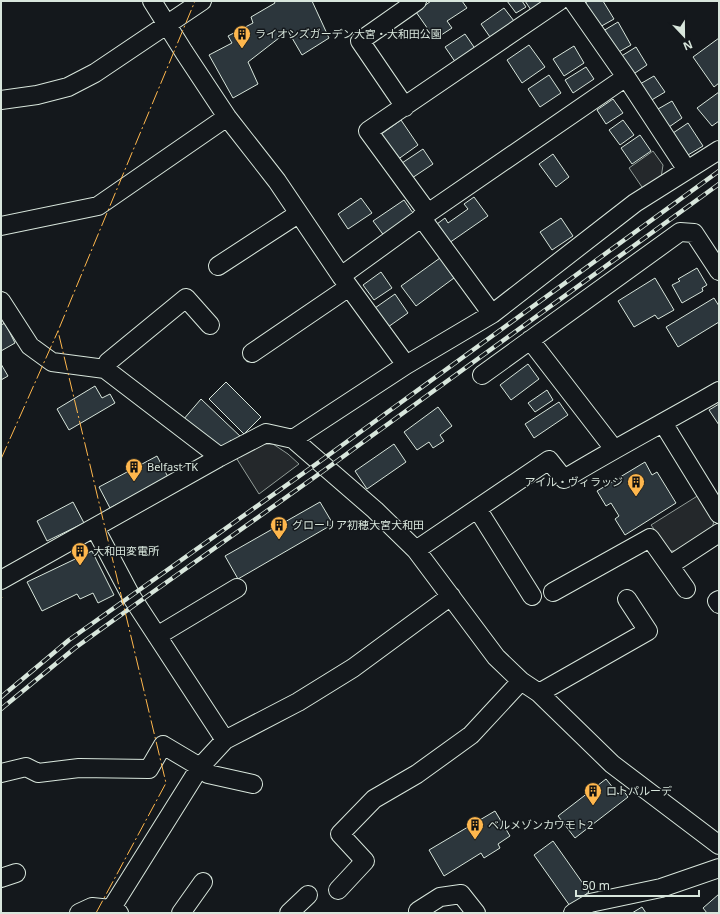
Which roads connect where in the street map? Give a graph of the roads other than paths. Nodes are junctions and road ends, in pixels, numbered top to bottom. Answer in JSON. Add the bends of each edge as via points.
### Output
{"nodes":[{"id":1,"x":152,"y":1,"type":"edge"},
{"id":2,"x":202,"y":1,"type":"edge"},
{"id":3,"x":417,"y":1,"type":"edge"},
{"id":4,"x":558,"y":1,"type":"edge"},
{"id":5,"x":573,"y":1,"type":"edge"},
{"id":6,"x":168,"y":25,"type":"junction"},
{"id":7,"x":626,"y":77,"type":"junction"},
{"id":8,"x":1,"y":100,"type":"edge"},
{"id":9,"x":405,"y":108,"type":"junction"},
{"id":10,"x":227,"y":117,"type":"junction"},
{"id":11,"x":719,"y":150,"type":"edge"},
{"id":12,"x":687,"y":170,"type":"junction"},
{"id":13,"x":298,"y":214,"type":"junction"},
{"id":14,"x":424,"y":215,"type":"junction"},
{"id":15,"x":1,"y":226,"type":"edge"},
{"id":16,"x":218,"y":266,"type":"dead end"},
{"id":17,"x":719,"y":271,"type":"edge"},
{"id":18,"x":345,"y":282,"type":"junction"},
{"id":19,"x":3,"y":308,"type":"edge"},
{"id":20,"x":492,"y":314,"type":"junction"},
{"id":21,"x":210,"y":324,"type":"dead end"},
{"id":22,"x":530,"y":340,"type":"junction"},
{"id":23,"x":252,"y":353,"type":"dead end"},
{"id":24,"x":406,"y":365,"type":"junction"},
{"id":25,"x":105,"y":369,"type":"junction"},
{"id":26,"x":482,"y":374,"type":"dead end"},
{"id":27,"x":719,"y":391,"type":"edge"},
{"id":28,"x":663,"y":423,"type":"junction"},
{"id":29,"x":293,"y":439,"type":"junction"},
{"id":30,"x":614,"y":449,"type":"junction"},
{"id":31,"x":220,"y":457,"type":"junction"},
{"id":32,"x":478,"y":510,"type":"junction"},
{"id":33,"x":719,"y":514,"type":"edge"},
{"id":34,"x":95,"y":528,"type":"junction"},
{"id":35,"x":719,"y":532,"type":"edge"},
{"id":36,"x":416,"y":550,"type":"junction"},
{"id":37,"x":670,"y":565,"type":"junction"},
{"id":38,"x":3,"y":574,"type":"edge"},
{"id":39,"x":237,"y":588,"type":"dead end"},
{"id":40,"x":686,"y":588,"type":"dead end"},
{"id":41,"x":553,"y":592,"type":"dead end"},
{"id":42,"x":451,"y":596,"type":"junction"},
{"id":43,"x":532,"y":596,"type":"dead end"},
{"id":44,"x":627,"y":599,"type":"dead end"},
{"id":45,"x":719,"y":600,"type":"edge"},
{"id":46,"x":719,"y":604,"type":"edge"},
{"id":47,"x":157,"y":636,"type":"junction"},
{"id":48,"x":521,"y":681,"type":"junction"},
{"id":49,"x":539,"y":693,"type":"junction"},
{"id":50,"x":225,"y":740,"type":"junction"},
{"id":51,"x":200,"y":767,"type":"junction"},
{"id":52,"x":1,"y":773,"type":"edge"},
{"id":53,"x":253,"y":784,"type":"dead end"},
{"id":54,"x":719,"y":845,"type":"edge"},
{"id":55,"x":719,"y":868,"type":"edge"},
{"id":56,"x":203,"y":882,"type":"dead end"},
{"id":57,"x":338,"y":890,"type":"dead end"},
{"id":58,"x":308,"y":895,"type":"dead end"},
{"id":59,"x":593,"y":908,"type":"edge"},
{"id":60,"x":115,"y":911,"type":"edge"},
{"id":61,"x":418,"y":911,"type":"dead end"},
{"id":62,"x":79,"y":913,"type":"edge"},
{"id":63,"x":181,"y":913,"type":"edge"},
{"id":64,"x":289,"y":913,"type":"edge"},
{"id":65,"x":476,"y":913,"type":"edge"},
{"id":66,"x":573,"y":913,"type":"edge"}],
"edges":[{"from":1,"to":6,"type":"street"},
{"from":2,"to":6,"type":"street"},
{"from":3,"to":9,"type":"street","via":[[360,41]]},
{"from":4,"to":9,"type":"street"},
{"from":5,"to":7,"type":"street"},
{"from":6,"to":8,"type":"street","via":[[95,73],[68,87],[37,96]]},
{"from":6,"to":10,"type":"street"},
{"from":7,"to":12,"type":"street"},
{"from":7,"to":14,"type":"street"},
{"from":9,"to":14,"type":"street","via":[[368,131]]},
{"from":10,"to":13,"type":"street","via":[[277,181]]},
{"from":10,"to":15,"type":"street","via":[[98,206]]},
{"from":11,"to":12,"type":"street"},
{"from":12,"to":20,"type":"street","via":[[635,204]]},
{"from":13,"to":16,"type":"street"},
{"from":13,"to":18,"type":"street"},
{"from":14,"to":18,"type":"street"},
{"from":14,"to":20,"type":"street"},
{"from":17,"to":22,"type":"street","via":[[694,233],[680,232]]},
{"from":18,"to":23,"type":"street"},
{"from":18,"to":24,"type":"street"},
{"from":19,"to":25,"type":"street","via":[[30,346],[52,362]]},
{"from":20,"to":24,"type":"street"},
{"from":21,"to":25,"type":"street","via":[[186,298],[108,362]]},
{"from":22,"to":26,"type":"street"},
{"from":22,"to":30,"type":"street"},
{"from":24,"to":29,"type":"street"},
{"from":25,"to":31,"type":"street"},
{"from":27,"to":28,"type":"street"},
{"from":28,"to":30,"type":"street"},
{"from":28,"to":33,"type":"street"},
{"from":29,"to":31,"type":"street","via":[[266,433]]},
{"from":29,"to":36,"type":"street","via":[[375,510]]},
{"from":30,"to":32,"type":"street","via":[[564,479],[549,460]]},
{"from":31,"to":34,"type":"street"},
{"from":32,"to":36,"type":"street"},
{"from":32,"to":43,"type":"street"},
{"from":34,"to":38,"type":"street"},
{"from":34,"to":47,"type":"street","via":[[131,596]]},
{"from":35,"to":37,"type":"street"},
{"from":36,"to":42,"type":"street"},
{"from":37,"to":40,"type":"street"},
{"from":37,"to":41,"type":"street","via":[[650,538]]},
{"from":39,"to":47,"type":"street"},
{"from":42,"to":48,"type":"street","via":[[496,657]]},
{"from":42,"to":50,"type":"street","via":[[354,668],[298,702]]},
{"from":44,"to":49,"type":"street","via":[[648,631]]},
{"from":45,"to":46,"type":"street"},
{"from":47,"to":50,"type":"street"},
{"from":48,"to":49,"type":"street"},
{"from":48,"to":57,"type":"street","via":[[471,735],[417,774],[374,799],[340,834],[365,861]]},
{"from":49,"to":54,"type":"street","via":[[612,764]]},
{"from":50,"to":51,"type":"street"},
{"from":51,"to":52,"type":"street","via":[[163,745],[149,769],[79,768],[38,773],[26,767]]},
{"from":51,"to":53,"type":"street","via":[[208,774]]},
{"from":51,"to":60,"type":"street"},
{"from":55,"to":59,"type":"street"},
{"from":56,"to":63,"type":"street"},
{"from":58,"to":64,"type":"street"},
{"from":59,"to":66,"type":"street"},
{"from":60,"to":62,"type":"street","via":[[92,907]]},
{"from":61,"to":65,"type":"street","via":[[440,897],[461,894]]}]}
